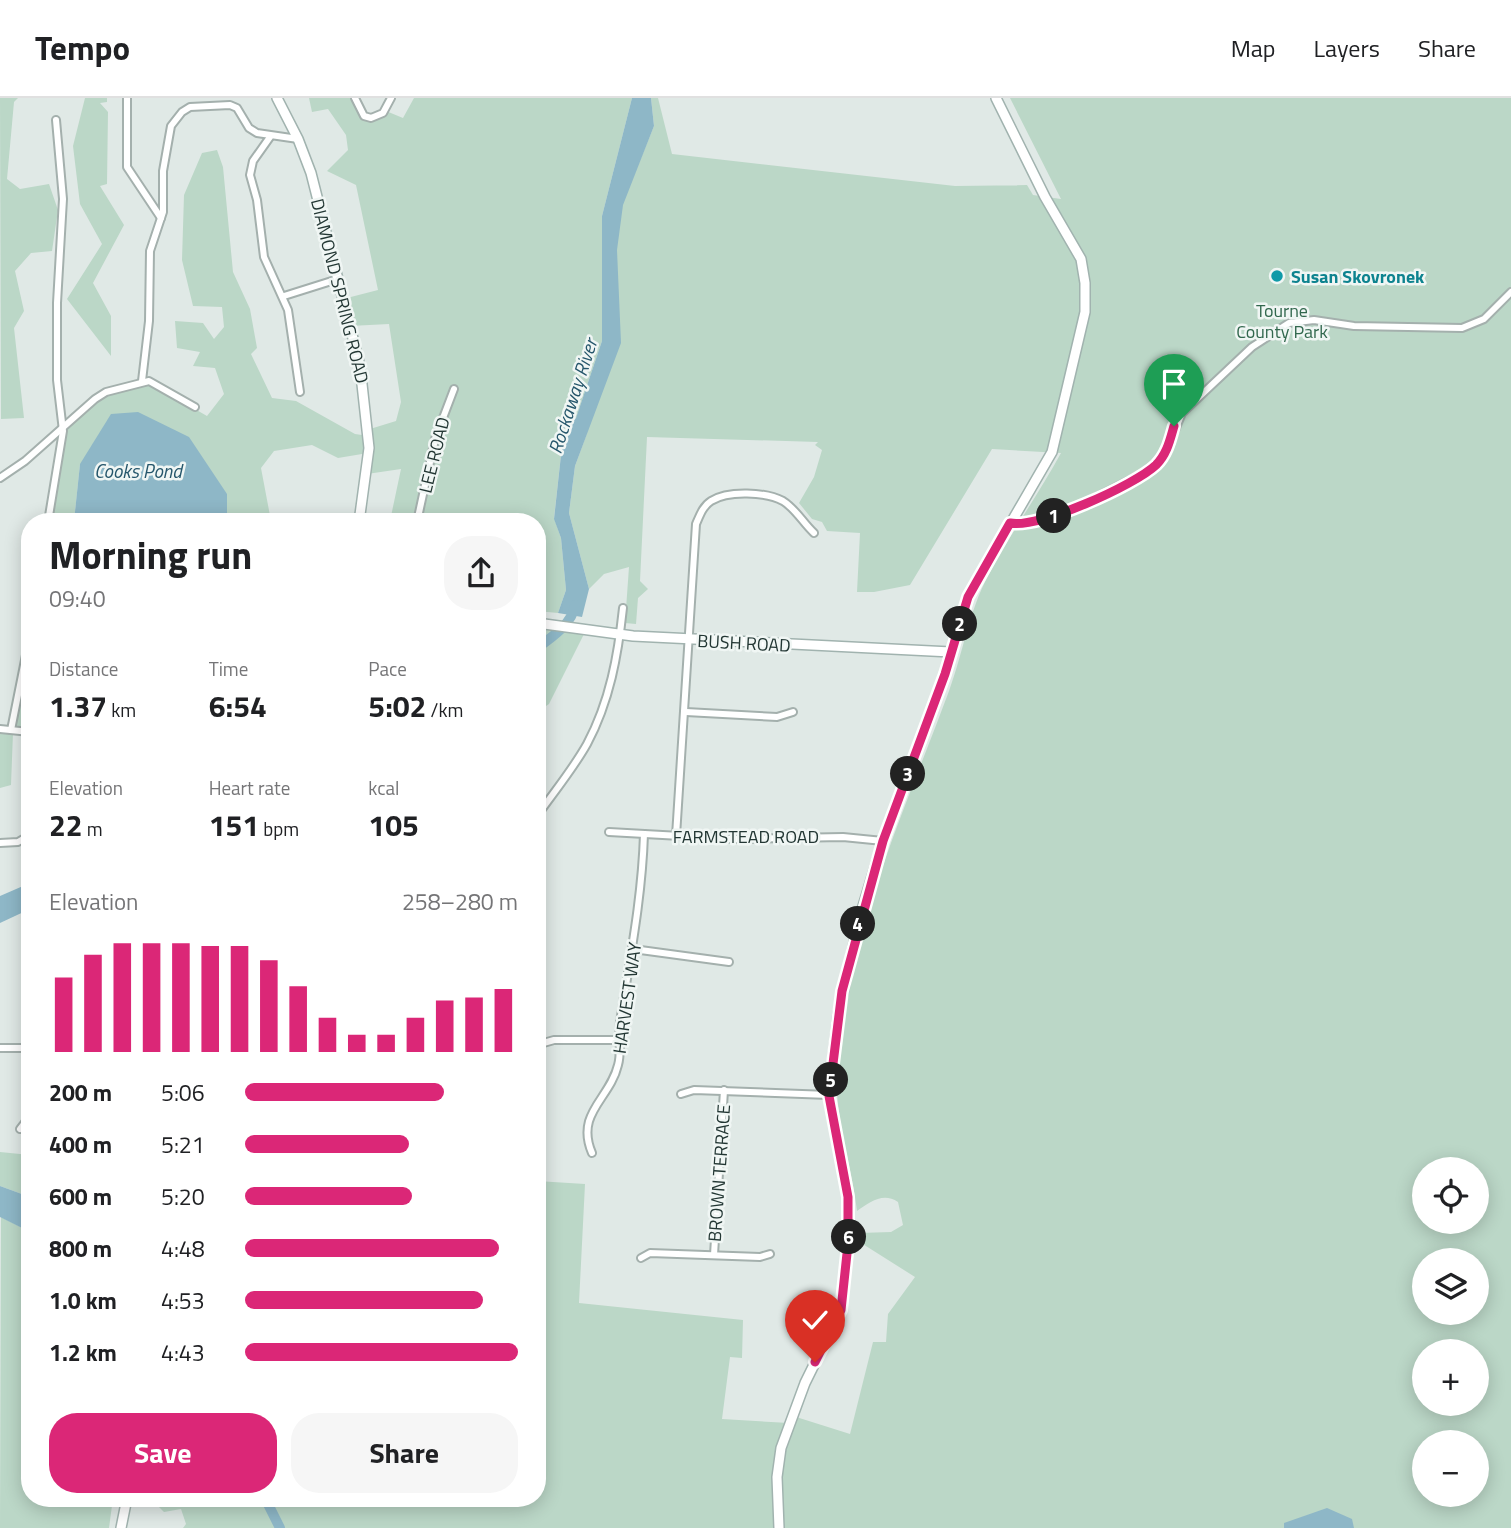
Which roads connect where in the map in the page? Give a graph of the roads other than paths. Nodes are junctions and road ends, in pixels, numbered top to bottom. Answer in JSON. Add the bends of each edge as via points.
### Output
{"nodes":[{"id":1,"x":127,"y":98,"type":"edge"},
{"id":2,"x":277,"y":98,"type":"edge"},
{"id":3,"x":355,"y":98,"type":"edge"},
{"id":4,"x":391,"y":98,"type":"edge"},
{"id":5,"x":996,"y":98,"type":"edge"},
{"id":6,"x":196,"y":102,"type":"edge"},
{"id":7,"x":55,"y":120,"type":"dead end"},
{"id":8,"x":270,"y":136,"type":"junction"},
{"id":9,"x":298,"y":139,"type":"junction"},
{"id":10,"x":161,"y":218,"type":"junction"},
{"id":11,"x":338,"y":279,"type":"junction"},
{"id":12,"x":1511,"y":292,"type":"edge"},
{"id":13,"x":284,"y":296,"type":"junction"},
{"id":14,"x":142,"y":382,"type":"junction"},
{"id":15,"x":454,"y":389,"type":"dead end"},
{"id":16,"x":300,"y":392,"type":"dead end"},
{"id":17,"x":195,"y":407,"type":"dead end"},
{"id":18,"x":63,"y":427,"type":"junction"},
{"id":19,"x":0,"y":478,"type":"edge"},
{"id":20,"x":49,"y":513,"type":"edge"},
{"id":21,"x":360,"y":513,"type":"edge"},
{"id":22,"x":418,"y":513,"type":"edge"},
{"id":23,"x":1017,"y":513,"type":"junction"},
{"id":24,"x":1033,"y":522,"type":"junction"},
{"id":25,"x":1010,"y":523,"type":"junction"},
{"id":26,"x":814,"y":533,"type":"dead end"},
{"id":27,"x":623,"y":608,"type":"dead end"},
{"id":28,"x":546,"y":624,"type":"edge"},
{"id":29,"x":620,"y":635,"type":"junction"},
{"id":30,"x":689,"y":640,"type":"junction"},
{"id":31,"x":951,"y":652,"type":"junction"},
{"id":32,"x":21,"y":680,"type":"edge"},
{"id":33,"x":686,"y":712,"type":"junction"},
{"id":34,"x":793,"y":712,"type":"dead end"},
{"id":35,"x":0,"y":729,"type":"edge"},
{"id":36,"x":11,"y":730,"type":"junction"},
{"id":37,"x":21,"y":731,"type":"edge"},
{"id":38,"x":546,"y":803,"type":"edge"},
{"id":39,"x":608,"y":832,"type":"dead end"},
{"id":40,"x":643,"y":834,"type":"junction"},
{"id":41,"x":676,"y":836,"type":"junction"},
{"id":42,"x":21,"y":840,"type":"edge"},
{"id":43,"x":883,"y":841,"type":"junction"},
{"id":44,"x":0,"y":843,"type":"edge"},
{"id":45,"x":633,"y":949,"type":"junction"},
{"id":46,"x":729,"y":962,"type":"dead end"},
{"id":47,"x":619,"y":1040,"type":"junction"},
{"id":48,"x":546,"y":1042,"type":"edge"},
{"id":49,"x":0,"y":1048,"type":"edge"},
{"id":50,"x":21,"y":1048,"type":"edge"},
{"id":51,"x":724,"y":1090,"type":"junction"},
{"id":52,"x":681,"y":1094,"type":"dead end"},
{"id":53,"x":829,"y":1096,"type":"junction"},
{"id":54,"x":592,"y":1153,"type":"dead end"},
{"id":55,"x":769,"y":1254,"type":"dead end"},
{"id":56,"x":714,"y":1255,"type":"junction"},
{"id":57,"x":641,"y":1258,"type":"dead end"},
{"id":58,"x":125,"y":1507,"type":"edge"},
{"id":59,"x":121,"y":1528,"type":"edge"},
{"id":60,"x":779,"y":1528,"type":"edge"}],
"edges":[{"from":1,"to":10,"type":"street","via":[[127,167]]},
{"from":2,"to":9,"type":"street","name":"DIAMOND SPRING ROAD"},
{"from":3,"to":4,"type":"street","via":[[364,117],[378,117]]},
{"from":5,"to":23,"type":"street","via":[[1081,259],[1086,303],[1052,452]]},
{"from":6,"to":8,"type":"street","via":[[237,108],[249,128]]},
{"from":6,"to":10,"type":"street","via":[[171,126]]},
{"from":7,"to":18,"type":"street","via":[[63,199],[57,303],[57,380]]},
{"from":8,"to":9,"type":"street"},
{"from":8,"to":13,"type":"street","via":[[253,161],[250,175],[264,257]]},
{"from":9,"to":11,"type":"street","name":"DIAMOND SPRING ROAD"},
{"from":10,"to":14,"type":"street","via":[[154,239]]},
{"from":11,"to":13,"type":"street"},
{"from":11,"to":21,"type":"street","name":"DIAMOND SPRING ROAD","via":[[360,366],[368,431]]},
{"from":12,"to":24,"type":"street","via":[[1484,319],[1462,328],[1354,326],[1314,320],[1283,326],[1252,347],[1182,413],[1166,452],[1152,468],[1075,508]]},
{"from":13,"to":16,"type":"street"},
{"from":14,"to":17,"type":"street","via":[[155,384]]},
{"from":14,"to":18,"type":"street","via":[[106,392]]},
{"from":15,"to":22,"type":"street","name":"LEE ROAD","via":[[435,439]]},
{"from":18,"to":19,"type":"street"},
{"from":18,"to":20,"type":"street"},
{"from":23,"to":24,"type":"street"},
{"from":23,"to":25,"type":"street"},
{"from":24,"to":25,"type":"street"},
{"from":25,"to":31,"type":"street","via":[[971,591]]},
{"from":26,"to":30,"type":"street","via":[[792,508],[774,497],[732,494],[712,500],[696,524]]},
{"from":27,"to":29,"type":"street"},
{"from":28,"to":29,"type":"street","name":"BUSH ROAD"},
{"from":29,"to":30,"type":"street","name":"BUSH ROAD"},
{"from":29,"to":38,"type":"street","via":[[609,691],[588,743]]},
{"from":30,"to":31,"type":"street","name":"BUSH ROAD"},
{"from":30,"to":33,"type":"street"},
{"from":31,"to":43,"type":"street"},
{"from":32,"to":36,"type":"street"},
{"from":33,"to":34,"type":"street","via":[[777,717]]},
{"from":33,"to":41,"type":"street"},
{"from":35,"to":36,"type":"street"},
{"from":36,"to":37,"type":"street"},
{"from":39,"to":40,"type":"street","name":"FARMSTEAD ROAD"},
{"from":40,"to":41,"type":"street","name":"FARMSTEAD ROAD"},
{"from":40,"to":45,"type":"street","name":"HARVEST WAY","via":[[642,890]]},
{"from":41,"to":43,"type":"street","name":"FARMSTEAD ROAD","via":[[843,836]]},
{"from":42,"to":44,"type":"street"},
{"from":43,"to":53,"type":"street","via":[[842,991]]},
{"from":45,"to":46,"type":"street"},
{"from":45,"to":47,"type":"street","name":"HARVEST WAY"},
{"from":47,"to":48,"type":"street"},
{"from":47,"to":54,"type":"street","name":"HARVEST WAY","via":[[618,1065],[589,1119],[586,1139]]},
{"from":49,"to":50,"type":"street"},
{"from":51,"to":52,"type":"street"},
{"from":51,"to":53,"type":"street"},
{"from":51,"to":56,"type":"street","name":"BROWN TERRACE"},
{"from":53,"to":60,"type":"street","via":[[848,1197],[844,1283],[836,1325],[805,1382],[781,1448]]},
{"from":55,"to":56,"type":"street"},
{"from":56,"to":57,"type":"street","via":[[650,1253]]},
{"from":58,"to":59,"type":"street"}]}
